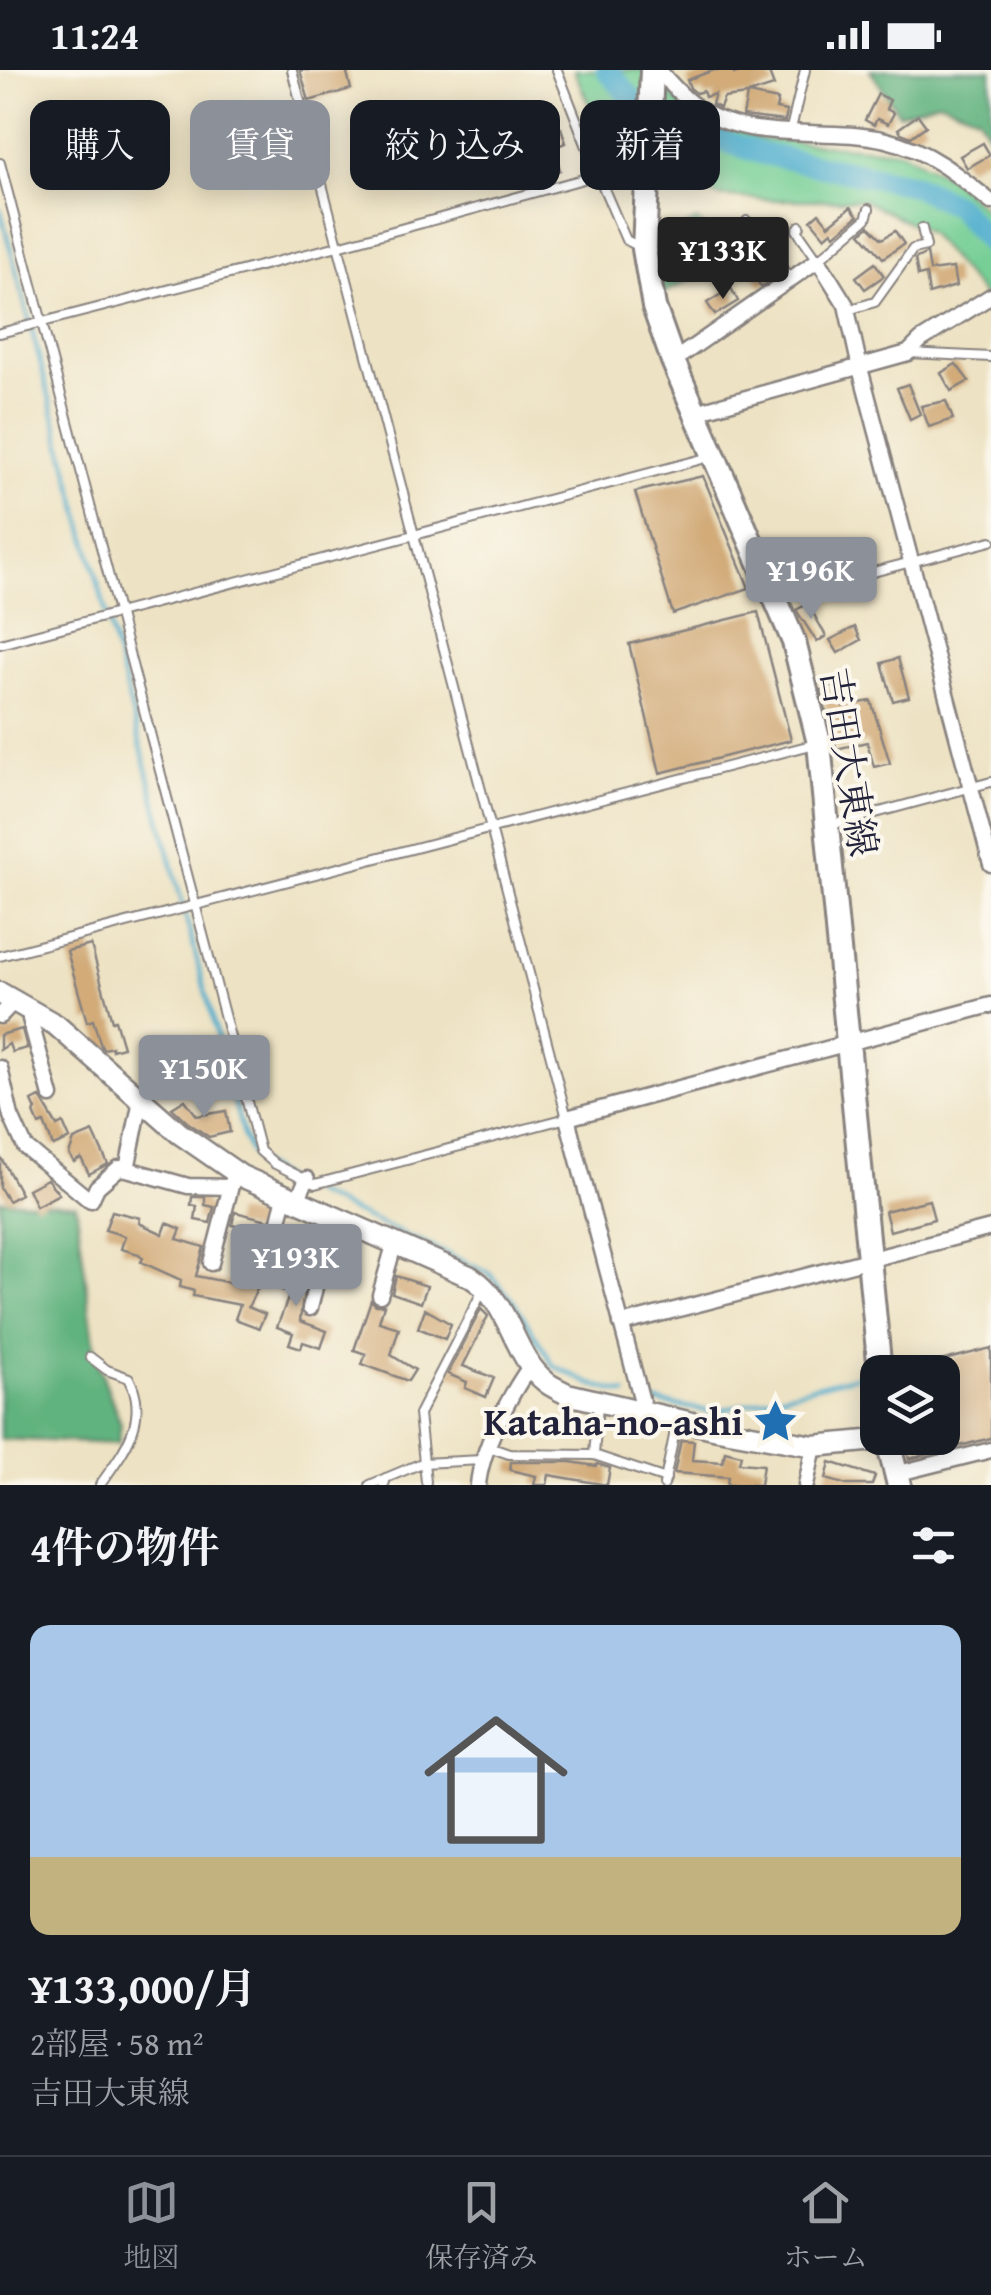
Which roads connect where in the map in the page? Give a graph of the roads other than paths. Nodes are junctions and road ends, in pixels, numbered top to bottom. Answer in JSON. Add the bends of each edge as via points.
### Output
{"nodes":[{"id":1,"x":292,"y":70,"type":"edge"},
{"id":2,"x":557,"y":70,"type":"edge"},
{"id":3,"x":805,"y":70,"type":"edge"},
{"id":4,"x":654,"y":71,"type":"edge"},
{"id":5,"x":580,"y":129,"type":"edge"},
{"id":6,"x":790,"y":133,"type":"junction"},
{"id":7,"x":0,"y":164,"type":"edge"},
{"id":8,"x":580,"y":180,"type":"edge"},
{"id":9,"x":604,"y":190,"type":"edge"},
{"id":10,"x":991,"y":202,"type":"edge"},
{"id":11,"x":869,"y":209,"type":"dead end"},
{"id":12,"x":747,"y":221,"type":"dead end"},
{"id":13,"x":800,"y":226,"type":"dead end"},
{"id":14,"x":922,"y":228,"type":"dead end"},
{"id":15,"x":338,"y":246,"type":"junction"},
{"id":16,"x":644,"y":249,"type":"junction"},
{"id":17,"x":818,"y":260,"type":"junction"},
{"id":18,"x":790,"y":279,"type":"junction"},
{"id":19,"x":989,"y":297,"type":"edge"},
{"id":20,"x":848,"y":310,"type":"junction"},
{"id":21,"x":39,"y":323,"type":"junction"},
{"id":22,"x":0,"y":333,"type":"edge"},
{"id":23,"x":908,"y":353,"type":"junction"},
{"id":24,"x":991,"y":357,"type":"edge"},
{"id":25,"x":673,"y":361,"type":"junction"},
{"id":26,"x":860,"y":368,"type":"junction"},
{"id":27,"x":696,"y":412,"type":"junction"},
{"id":28,"x":714,"y":456,"type":"junction"},
{"id":29,"x":415,"y":536,"type":"junction"},
{"id":30,"x":991,"y":541,"type":"edge"},
{"id":31,"x":912,"y":560,"type":"junction"},
{"id":32,"x":776,"y":598,"type":"junction"},
{"id":33,"x":116,"y":613,"type":"junction"},
{"id":34,"x":0,"y":644,"type":"edge"},
{"id":35,"x":819,"y":743,"type":"junction"},
{"id":36,"x":991,"y":782,"type":"edge"},
{"id":37,"x":971,"y":788,"type":"junction"},
{"id":38,"x":490,"y":826,"type":"junction"},
{"id":39,"x":828,"y":826,"type":"junction"},
{"id":40,"x":991,"y":864,"type":"edge"},
{"id":41,"x":192,"y":905,"type":"junction"},
{"id":42,"x":0,"y":956,"type":"edge"},
{"id":43,"x":8,"y":996,"type":"edge"},
{"id":44,"x":991,"y":1005,"type":"edge"},
{"id":45,"x":35,"y":1011,"type":"junction"},
{"id":46,"x":0,"y":1016,"type":"edge"},
{"id":47,"x":848,"y":1042,"type":"junction"},
{"id":48,"x":0,"y":1068,"type":"edge"},
{"id":49,"x":51,"y":1096,"type":"dead end"},
{"id":50,"x":142,"y":1100,"type":"junction"},
{"id":51,"x":566,"y":1118,"type":"junction"},
{"id":52,"x":128,"y":1169,"type":"junction"},
{"id":53,"x":233,"y":1180,"type":"junction"},
{"id":54,"x":307,"y":1180,"type":"junction"},
{"id":55,"x":290,"y":1200,"type":"junction"},
{"id":56,"x":332,"y":1218,"type":"junction"},
{"id":57,"x":991,"y":1228,"type":"edge"},
{"id":58,"x":394,"y":1245,"type":"junction"},
{"id":59,"x":870,"y":1260,"type":"junction"},
{"id":60,"x":211,"y":1263,"type":"dead end"},
{"id":61,"x":264,"y":1279,"type":"dead end"},
{"id":62,"x":485,"y":1286,"type":"junction"},
{"id":63,"x":380,"y":1294,"type":"dead end"},
{"id":64,"x":310,"y":1308,"type":"dead end"},
{"id":65,"x":621,"y":1324,"type":"junction"},
{"id":66,"x":878,"y":1355,"type":"edge"},
{"id":67,"x":90,"y":1357,"type":"dead end"},
{"id":68,"x":531,"y":1365,"type":"junction"},
{"id":69,"x":598,"y":1402,"type":"junction"},
{"id":70,"x":645,"y":1413,"type":"junction"},
{"id":71,"x":677,"y":1420,"type":"junction"},
{"id":72,"x":860,"y":1441,"type":"edge"},
{"id":73,"x":814,"y":1446,"type":"junction"},
{"id":74,"x":991,"y":1450,"type":"edge"},
{"id":75,"x":485,"y":1454,"type":"junction"},
{"id":76,"x":594,"y":1455,"type":"junction"},
{"id":77,"x":424,"y":1463,"type":"junction"},
{"id":78,"x":897,"y":1479,"type":"edge"},
{"id":79,"x":385,"y":1482,"type":"edge"},
{"id":80,"x":426,"y":1482,"type":"dead end"},
{"id":81,"x":665,"y":1482,"type":"edge"},
{"id":82,"x":100,"y":1485,"type":"edge"},
{"id":83,"x":370,"y":1485,"type":"edge"},
{"id":84,"x":478,"y":1485,"type":"edge"},
{"id":85,"x":806,"y":1485,"type":"edge"}],
"edges":[{"from":1,"to":15,"type":"lane"},
{"from":2,"to":5,"type":"lane"},
{"from":3,"to":6,"type":"lane"},
{"from":4,"to":6,"type":"street","via":[[706,112]]},
{"from":4,"to":16,"type":"main road","name":"吉田大東線"},
{"from":6,"to":10,"type":"street","via":[[844,134],[915,150]]},
{"from":7,"to":21,"type":"lane"},
{"from":8,"to":15,"type":"lane"},
{"from":9,"to":16,"type":"lane","via":[[626,240]]},
{"from":11,"to":17,"type":"lane","via":[[866,220]]},
{"from":12,"to":18,"type":"lane"},
{"from":13,"to":17,"type":"lane"},
{"from":14,"to":20,"type":"lane","via":[[926,246],[913,249],[875,302]]},
{"from":15,"to":21,"type":"lane"},
{"from":15,"to":29,"type":"lane"},
{"from":16,"to":25,"type":"main road","name":"吉田大東線"},
{"from":17,"to":18,"type":"street"},
{"from":17,"to":20,"type":"street"},
{"from":18,"to":25,"type":"street"},
{"from":19,"to":23,"type":"street"},
{"from":20,"to":26,"type":"street"},
{"from":21,"to":22,"type":"lane"},
{"from":21,"to":33,"type":"lane"},
{"from":23,"to":24,"type":"lane"},
{"from":23,"to":26,"type":"street"},
{"from":25,"to":27,"type":"main road","name":"吉田大東線"},
{"from":26,"to":27,"type":"street"},
{"from":26,"to":31,"type":"street"},
{"from":27,"to":28,"type":"main road","name":"吉田大東線"},
{"from":28,"to":29,"type":"lane"},
{"from":28,"to":32,"type":"main road","name":"吉田大東線"},
{"from":29,"to":33,"type":"lane"},
{"from":29,"to":38,"type":"lane"},
{"from":30,"to":31,"type":"lane"},
{"from":31,"to":32,"type":"lane"},
{"from":31,"to":37,"type":"street"},
{"from":32,"to":35,"type":"main road","name":"吉田大東線","via":[[803,670]]},
{"from":33,"to":34,"type":"lane"},
{"from":33,"to":41,"type":"lane"},
{"from":35,"to":38,"type":"lane"},
{"from":35,"to":39,"type":"main road","name":"吉田大東線"},
{"from":36,"to":37,"type":"lane"},
{"from":37,"to":39,"type":"lane"},
{"from":37,"to":40,"type":"street"},
{"from":38,"to":41,"type":"lane"},
{"from":38,"to":51,"type":"lane"},
{"from":39,"to":47,"type":"main road","name":"吉田大東線"},
{"from":41,"to":42,"type":"lane"},
{"from":41,"to":54,"type":"lane","via":[[260,1151]]},
{"from":43,"to":45,"type":"street"},
{"from":43,"to":46,"type":"street"},
{"from":44,"to":47,"type":"street"},
{"from":45,"to":49,"type":"street","via":[[30,1019]]},
{"from":45,"to":50,"type":"street"},
{"from":47,"to":51,"type":"street"},
{"from":47,"to":59,"type":"main road","name":"吉田大東線"},
{"from":48,"to":52,"type":"street","via":[[25,1147],[87,1198],[119,1168]]},
{"from":50,"to":52,"type":"street"},
{"from":50,"to":53,"type":"street"},
{"from":51,"to":54,"type":"lane","via":[[315,1184]]},
{"from":51,"to":65,"type":"street"},
{"from":52,"to":53,"type":"street","via":[[188,1186]]},
{"from":53,"to":55,"type":"street"},
{"from":53,"to":60,"type":"street"},
{"from":54,"to":55,"type":"street"},
{"from":55,"to":56,"type":"street"},
{"from":55,"to":61,"type":"street"},
{"from":56,"to":58,"type":"street"},
{"from":56,"to":64,"type":"street"},
{"from":57,"to":59,"type":"street"},
{"from":58,"to":62,"type":"street"},
{"from":58,"to":63,"type":"street"},
{"from":59,"to":65,"type":"street"},
{"from":59,"to":66,"type":"main road","name":"吉田大東線"},
{"from":62,"to":68,"type":"street"},
{"from":62,"to":77,"type":"lane","via":[[418,1414]]},
{"from":65,"to":70,"type":"street"},
{"from":67,"to":82,"type":"lane","via":[[129,1378],[138,1395],[134,1432]]},
{"from":68,"to":69,"type":"street","via":[[546,1383]]},
{"from":68,"to":75,"type":"street"},
{"from":69,"to":70,"type":"street"},
{"from":69,"to":76,"type":"lane"},
{"from":70,"to":71,"type":"street"},
{"from":71,"to":73,"type":"street"},
{"from":71,"to":81,"type":"lane"},
{"from":72,"to":73,"type":"street"},
{"from":73,"to":85,"type":"street"},
{"from":74,"to":78,"type":"street"},
{"from":75,"to":76,"type":"lane"},
{"from":75,"to":77,"type":"lane"},
{"from":75,"to":84,"type":"street"},
{"from":76,"to":81,"type":"lane"},
{"from":77,"to":79,"type":"lane"},
{"from":77,"to":80,"type":"lane"},
{"from":79,"to":83,"type":"lane"}]}
